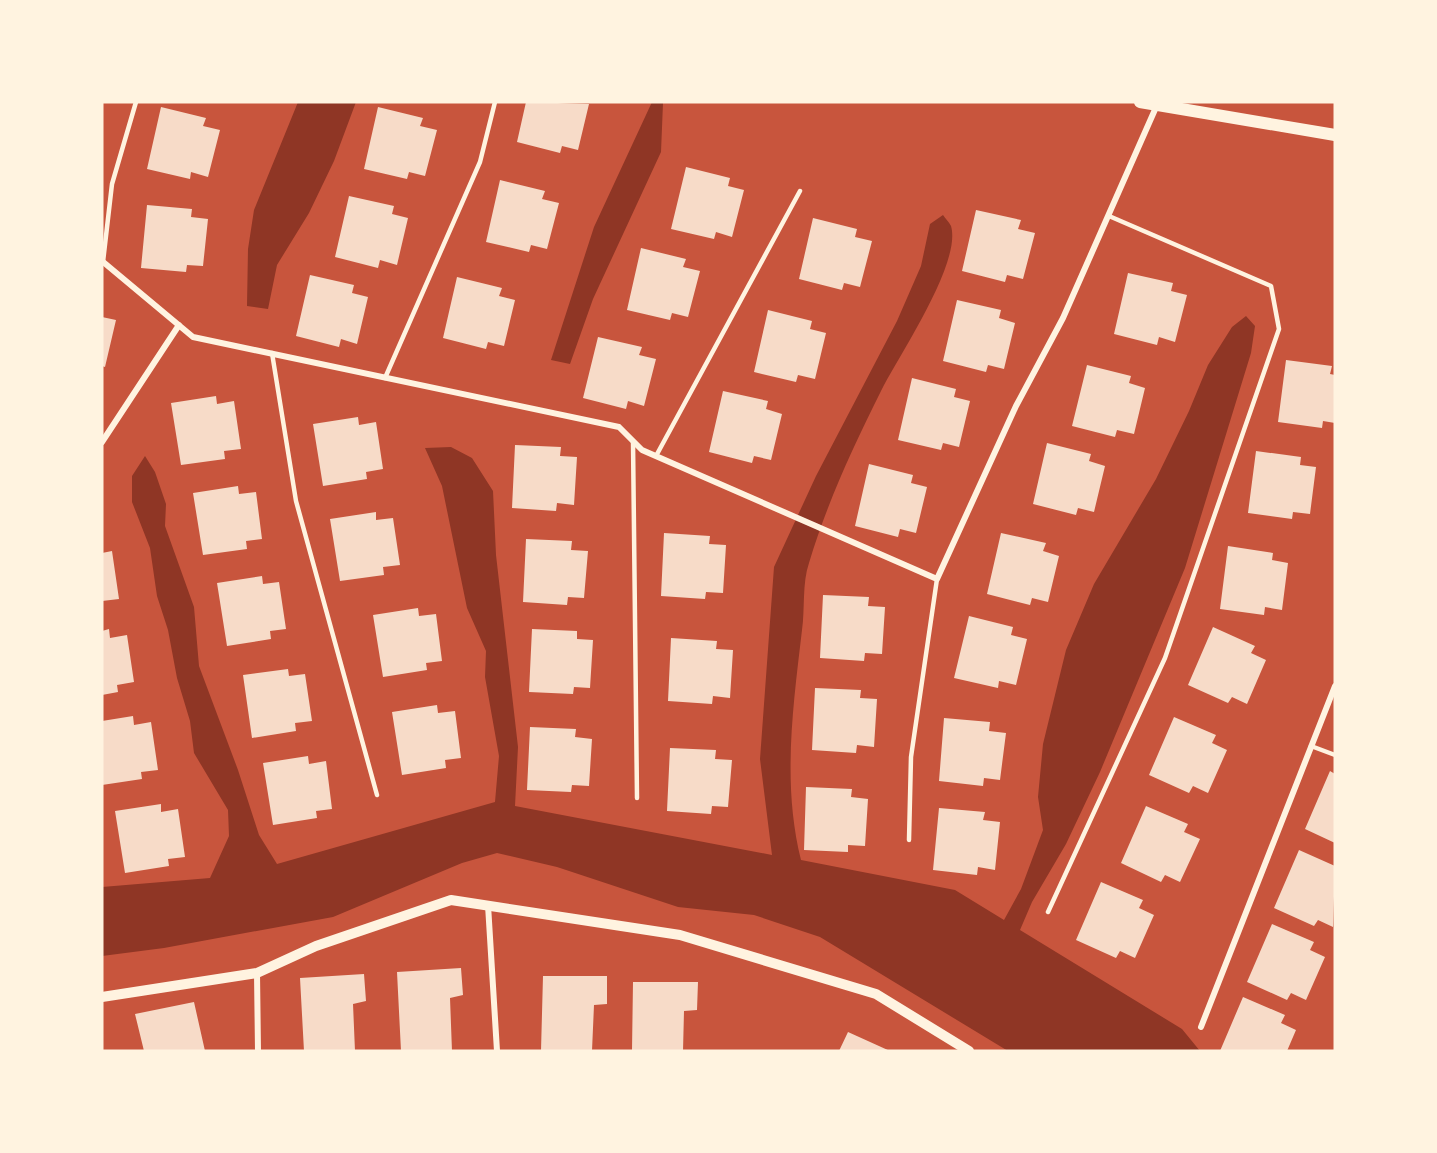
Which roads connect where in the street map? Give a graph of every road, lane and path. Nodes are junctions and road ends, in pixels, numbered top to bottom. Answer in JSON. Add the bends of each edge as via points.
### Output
{"nodes":[{"id":1,"x":136,"y":102,"type":"edge"},
{"id":2,"x":495,"y":102,"type":"edge"},
{"id":3,"x":1140,"y":102,"type":"edge"},
{"id":4,"x":1157,"y":105,"type":"junction"},
{"id":5,"x":1335,"y":135,"type":"edge"},
{"id":6,"x":800,"y":191,"type":"dead end"},
{"id":7,"x":1109,"y":216,"type":"junction"},
{"id":8,"x":102,"y":261,"type":"edge"},
{"id":9,"x":179,"y":325,"type":"junction"},
{"id":10,"x":272,"y":353,"type":"junction"},
{"id":11,"x":386,"y":378,"type":"junction"},
{"id":12,"x":633,"y":441,"type":"junction"},
{"id":13,"x":102,"y":442,"type":"edge"},
{"id":14,"x":656,"y":456,"type":"junction"},
{"id":15,"x":937,"y":579,"type":"junction"},
{"id":16,"x":1335,"y":686,"type":"edge"},
{"id":17,"x":1311,"y":746,"type":"junction"},
{"id":18,"x":1335,"y":755,"type":"edge"},
{"id":19,"x":377,"y":795,"type":"dead end"},
{"id":20,"x":637,"y":798,"type":"dead end"},
{"id":21,"x":909,"y":840,"type":"dead end"},
{"id":22,"x":488,"y":905,"type":"junction"},
{"id":23,"x":1048,"y":912,"type":"dead end"},
{"id":24,"x":257,"y":974,"type":"junction"},
{"id":25,"x":102,"y":997,"type":"edge"},
{"id":26,"x":1201,"y":1027,"type":"dead end"},
{"id":27,"x":258,"y":1051,"type":"edge"},
{"id":28,"x":497,"y":1051,"type":"edge"},
{"id":29,"x":969,"y":1051,"type":"edge"}],
"edges":[{"from":1,"to":8,"type":"lane","via":[[112,184]]},
{"from":2,"to":11,"type":"lane","via":[[480,162]]},
{"from":3,"to":4,"type":"main road"},
{"from":4,"to":5,"type":"main road"},
{"from":4,"to":7,"type":"street"},
{"from":6,"to":14,"type":"lane"},
{"from":7,"to":15,"type":"street","via":[[1064,318],[1016,406]]},
{"from":7,"to":23,"type":"lane","via":[[1271,286],[1279,329],[1165,658]]},
{"from":8,"to":9,"type":"street"},
{"from":9,"to":10,"type":"street","via":[[193,337]]},
{"from":9,"to":13,"type":"street"},
{"from":10,"to":11,"type":"street"},
{"from":10,"to":19,"type":"lane","via":[[296,501]]},
{"from":11,"to":12,"type":"street","via":[[619,427]]},
{"from":12,"to":14,"type":"street"},
{"from":12,"to":20,"type":"lane"},
{"from":14,"to":15,"type":"street"},
{"from":15,"to":21,"type":"lane","via":[[911,757]]},
{"from":16,"to":17,"type":"street"},
{"from":17,"to":18,"type":"lane"},
{"from":17,"to":26,"type":"street"},
{"from":22,"to":24,"type":"street","via":[[451,900],[316,946]]},
{"from":22,"to":28,"type":"street"},
{"from":22,"to":29,"type":"street","via":[[680,935],[876,994]]},
{"from":24,"to":25,"type":"street"},
{"from":24,"to":27,"type":"street"}]}
